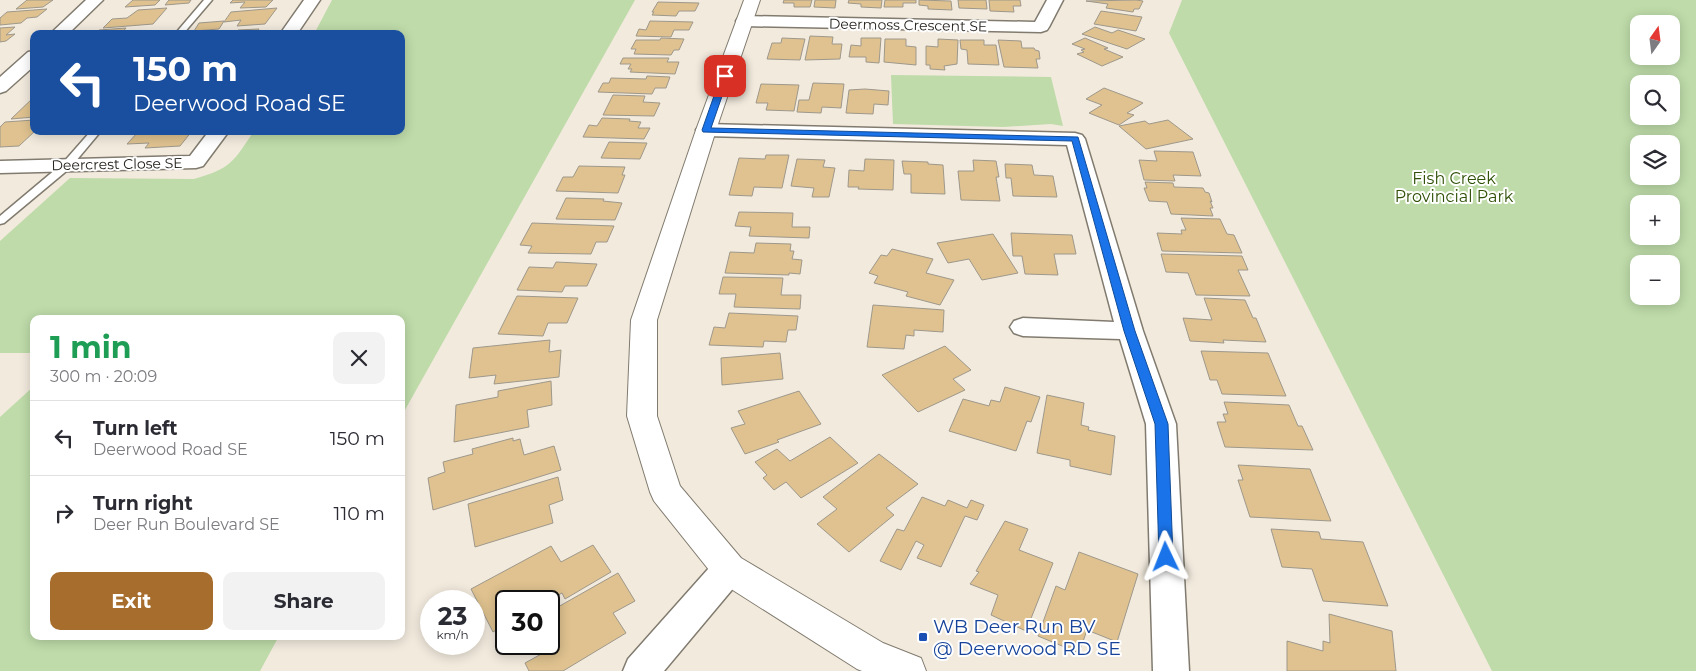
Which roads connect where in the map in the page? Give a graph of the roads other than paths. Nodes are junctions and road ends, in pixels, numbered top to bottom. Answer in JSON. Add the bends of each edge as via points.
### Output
{"nodes":[{"id":1,"x":96,"y":0,"type":"edge"},
{"id":2,"x":208,"y":0,"type":"edge"},
{"id":3,"x":312,"y":0,"type":"edge"},
{"id":4,"x":1055,"y":0,"type":"edge"},
{"id":5,"x":748,"y":11,"type":"edge"},
{"id":6,"x":62,"y":30,"type":"edge"},
{"id":7,"x":182,"y":30,"type":"edge"},
{"id":8,"x":291,"y":30,"type":"edge"},
{"id":9,"x":30,"y":60,"type":"edge"},
{"id":10,"x":0,"y":87,"type":"edge"},
{"id":11,"x":706,"y":130,"type":"junction"},
{"id":12,"x":93,"y":135,"type":"edge"},
{"id":13,"x":215,"y":135,"type":"edge"},
{"id":14,"x":66,"y":166,"type":"junction"},
{"id":15,"x":0,"y":167,"type":"edge"},
{"id":16,"x":0,"y":220,"type":"edge"},
{"id":17,"x":1023,"y":327,"type":"dead end"},
{"id":18,"x":1130,"y":331,"type":"junction"},
{"id":19,"x":729,"y":569,"type":"junction"},
{"id":20,"x":641,"y":671,"type":"edge"},
{"id":21,"x":907,"y":671,"type":"edge"},
{"id":22,"x":1171,"y":671,"type":"edge"}],
"edges":[{"from":1,"to":6,"type":"street"},
{"from":2,"to":7,"type":"lane"},
{"from":3,"to":8,"type":"street"},
{"from":4,"to":5,"type":"street","name":"Deermoss Crescent SE","via":[[1041,27]]},
{"from":5,"to":11,"type":"street"},
{"from":9,"to":10,"type":"street"},
{"from":11,"to":18,"type":"street","via":[[1075,139]]},
{"from":11,"to":19,"type":"street","via":[[644,320],[642,416],[666,492]]},
{"from":12,"to":14,"type":"lane"},
{"from":13,"to":14,"type":"street","name":"Deercrest Close SE","via":[[196,162]]},
{"from":14,"to":15,"type":"street","name":"Deercrest Close SE"},
{"from":14,"to":16,"type":"lane"},
{"from":17,"to":18,"type":"street"},
{"from":18,"to":22,"type":"street","via":[[1161,424]]},
{"from":19,"to":20,"type":"street"},
{"from":19,"to":21,"type":"street","via":[[870,656]]}]}
